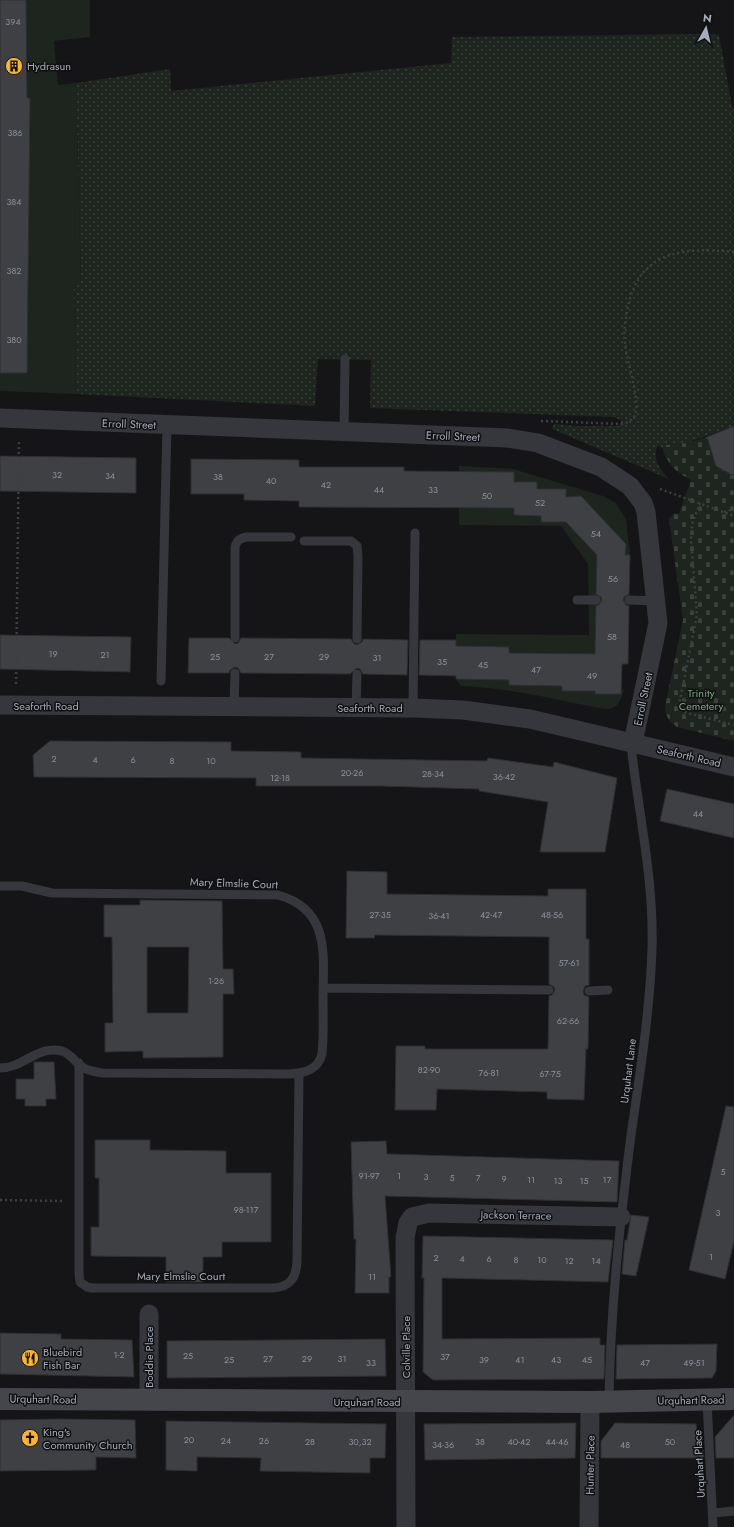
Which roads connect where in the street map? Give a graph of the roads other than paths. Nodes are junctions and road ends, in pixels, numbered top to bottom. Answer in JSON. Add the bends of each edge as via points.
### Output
{"nodes":[{"id":1,"x":345,"y":360,"type":"dead end"},
{"id":2,"x":0,"y":418,"type":"edge"},
{"id":3,"x":167,"y":425,"type":"junction"},
{"id":4,"x":344,"y":432,"type":"junction"},
{"id":5,"x":415,"y":533,"type":"dead end"},
{"id":6,"x":291,"y":537,"type":"dead end"},
{"id":7,"x":304,"y":541,"type":"dead end"},
{"id":8,"x":577,"y":600,"type":"dead end"},
{"id":9,"x":596,"y":600,"type":"dead end"},
{"id":10,"x":629,"y":600,"type":"dead end"},
{"id":11,"x":656,"y":601,"type":"junction"},
{"id":12,"x":235,"y":638,"type":"dead end"},
{"id":13,"x":357,"y":639,"type":"dead end"},
{"id":14,"x":234,"y":673,"type":"dead end"},
{"id":15,"x":357,"y":674,"type":"dead end"},
{"id":16,"x":161,"y":681,"type":"dead end"},
{"id":17,"x":8,"y":706,"type":"edge"},
{"id":18,"x":234,"y":707,"type":"junction"},
{"id":19,"x":356,"y":708,"type":"junction"},
{"id":20,"x":413,"y":708,"type":"junction"},
{"id":21,"x":633,"y":743,"type":"junction"},
{"id":22,"x":734,"y":767,"type":"edge"},
{"id":23,"x":0,"y":886,"type":"edge"},
{"id":24,"x":324,"y":988,"type":"junction"},
{"id":25,"x":549,"y":990,"type":"dead end"},
{"id":26,"x":608,"y":990,"type":"dead end"},
{"id":27,"x":589,"y":991,"type":"dead end"},
{"id":28,"x":79,"y":1063,"type":"junction"},
{"id":29,"x":0,"y":1068,"type":"edge"},
{"id":30,"x":299,"y":1074,"type":"junction"},
{"id":31,"x":412,"y":1217,"type":"joint"},
{"id":32,"x":621,"y":1217,"type":"junction"},
{"id":33,"x":149,"y":1314,"type":"dead end"},
{"id":34,"x":0,"y":1399,"type":"edge"},
{"id":35,"x":734,"y":1399,"type":"edge"},
{"id":36,"x":149,"y":1400,"type":"junction"},
{"id":37,"x":707,"y":1400,"type":"junction"},
{"id":38,"x":406,"y":1402,"type":"junction"},
{"id":39,"x":600,"y":1402,"type":"junction"},
{"id":40,"x":734,"y":1511,"type":"edge"},
{"id":41,"x":713,"y":1513,"type":"junction"},
{"id":42,"x":406,"y":1527,"type":"edge"},
{"id":43,"x":589,"y":1527,"type":"edge"},
{"id":44,"x":713,"y":1527,"type":"edge"}],
"edges":[{"from":1,"to":4,"type":"lane"},
{"from":2,"to":3,"type":"street","name":"Erroll Street"},
{"from":3,"to":4,"type":"street","name":"Erroll Street"},
{"from":3,"to":16,"type":"lane"},
{"from":4,"to":11,"type":"street","name":"Erroll Street","via":[[526,440],[601,467],[630,486],[643,503]]},
{"from":5,"to":20,"type":"lane"},
{"from":6,"to":12,"type":"lane","via":[[247,537],[236,542]]},
{"from":7,"to":13,"type":"lane","via":[[350,541],[357,546]]},
{"from":8,"to":9,"type":"lane"},
{"from":10,"to":11,"type":"lane"},
{"from":11,"to":21,"type":"street","name":"Erroll Street","via":[[657,632]]},
{"from":14,"to":18,"type":"lane"},
{"from":15,"to":19,"type":"lane"},
{"from":17,"to":18,"type":"street","name":"Seaforth Road"},
{"from":18,"to":19,"type":"street","name":"Seaforth Road"},
{"from":19,"to":20,"type":"street","name":"Seaforth Road"},
{"from":20,"to":21,"type":"street","name":"Seaforth Road","via":[[463,710],[530,719]]},
{"from":21,"to":22,"type":"street","name":"Seaforth Road"},
{"from":21,"to":32,"type":"lane","name":"Urquhart Lane","via":[[632,754],[651,893],[652,950],[647,1016]]},
{"from":23,"to":24,"type":"lane","name":"Mary Elmslie Court","via":[[22,886],[52,894],[266,894],[288,898],[308,912],[319,928],[323,946]]},
{"from":24,"to":25,"type":"lane"},
{"from":24,"to":30,"type":"lane","name":"Mary Elmslie Court","via":[[321,1060],[309,1071]]},
{"from":26,"to":27,"type":"lane"},
{"from":28,"to":29,"type":"lane","name":"Mary Elmslie Court","via":[[61,1051],[45,1051],[14,1067]]},
{"from":28,"to":30,"type":"lane","name":"Mary Elmslie Court","via":[[92,1071],[102,1073]]},
{"from":28,"to":30,"type":"lane","name":"Mary Elmslie Court","via":[[79,1273],[80,1282],[87,1287],[254,1288],[286,1286],[293,1279],[297,1269]]},
{"from":31,"to":32,"type":"street","name":"Jackson Terrace","via":[[429,1213]]},
{"from":31,"to":38,"type":"street","name":"Colville Place","via":[[408,1223],[406,1238]]},
{"from":32,"to":39,"type":"lane","name":"Urquhart Lane","via":[[611,1324]]},
{"from":33,"to":36,"type":"street","name":"Boddie Place"},
{"from":34,"to":36,"type":"street","name":"Urquhart Road"},
{"from":35,"to":37,"type":"street","name":"Urquhart Road"},
{"from":36,"to":38,"type":"street","name":"Urquhart Road"},
{"from":37,"to":39,"type":"street","name":"Urquhart Road"},
{"from":37,"to":41,"type":"lane","name":"Urquhart Place"},
{"from":38,"to":39,"type":"street","name":"Urquhart Road"},
{"from":38,"to":42,"type":"street","name":"Colville Place"},
{"from":39,"to":43,"type":"street","name":"Hunter Place"},
{"from":40,"to":41,"type":"lane"},
{"from":41,"to":44,"type":"lane","name":"Urquhart Place"}]}
